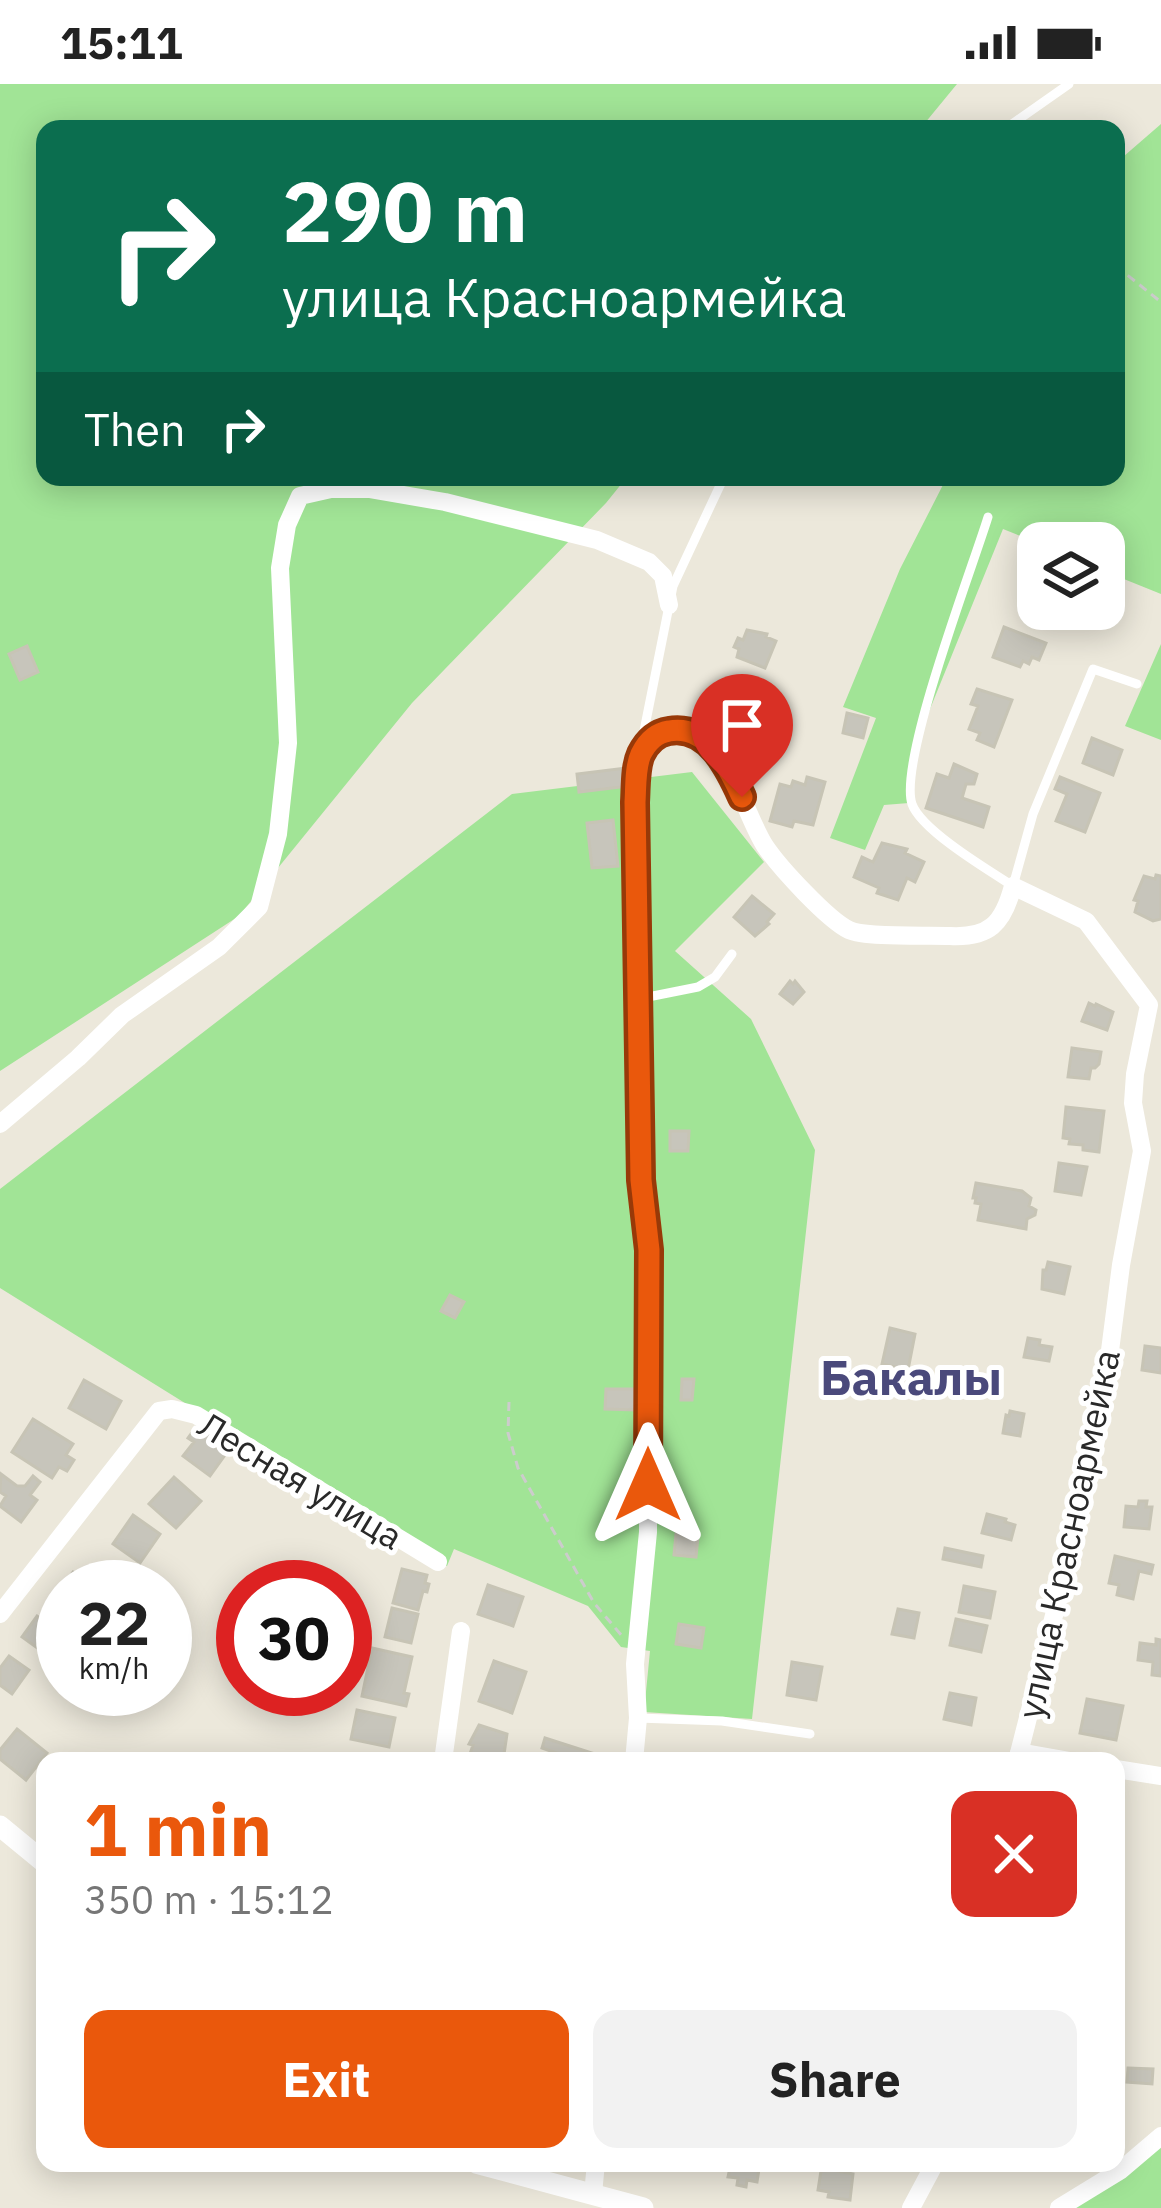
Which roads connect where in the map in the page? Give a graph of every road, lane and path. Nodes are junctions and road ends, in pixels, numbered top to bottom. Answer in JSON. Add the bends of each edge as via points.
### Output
{"nodes":[{"id":1,"x":1070,"y":84,"type":"edge"},
{"id":2,"x":1018,"y":120,"type":"edge"},
{"id":3,"x":1125,"y":273,"type":"edge"},
{"id":4,"x":1161,"y":302,"type":"edge"},
{"id":5,"x":720,"y":486,"type":"edge"},
{"id":6,"x":988,"y":517,"type":"dead end"},
{"id":7,"x":669,"y":605,"type":"junction"},
{"id":8,"x":1137,"y":684,"type":"dead end"},
{"id":9,"x":638,"y":758,"type":"junction"},
{"id":10,"x":1012,"y":886,"type":"junction"},
{"id":11,"x":732,"y":954,"type":"dead end"},
{"id":12,"x":638,"y":999,"type":"junction"},
{"id":13,"x":0,"y":1124,"type":"edge"},
{"id":14,"x":508,"y":1402,"type":"dead end"},
{"id":15,"x":438,"y":1562,"type":"dead end"},
{"id":16,"x":0,"y":1614,"type":"edge"},
{"id":17,"x":461,"y":1631,"type":"dead end"},
{"id":18,"x":635,"y":1664,"type":"junction"},
{"id":19,"x":638,"y":1718,"type":"junction"},
{"id":20,"x":810,"y":1734,"type":"dead end"},
{"id":21,"x":444,"y":1752,"type":"edge"},
{"id":22,"x":635,"y":1752,"type":"edge"},
{"id":23,"x":1019,"y":1752,"type":"edge"},
{"id":24,"x":1125,"y":1770,"type":"edge"},
{"id":25,"x":1161,"y":1776,"type":"edge"},
{"id":26,"x":0,"y":1826,"type":"edge"},
{"id":27,"x":36,"y":1856,"type":"edge"},
{"id":28,"x":1161,"y":2136,"type":"edge"},
{"id":29,"x":1125,"y":2167,"type":"edge"},
{"id":30,"x":510,"y":2172,"type":"edge"},
{"id":31,"x":595,"y":2172,"type":"edge"},
{"id":32,"x":930,"y":2172,"type":"edge"},
{"id":33,"x":1118,"y":2172,"type":"edge"},
{"id":34,"x":593,"y":2194,"type":"junction"},
{"id":35,"x":643,"y":2208,"type":"edge"},
{"id":36,"x":910,"y":2208,"type":"edge"},
{"id":37,"x":1059,"y":2208,"type":"edge"}],
"edges":[{"from":1,"to":2,"type":"lane"},
{"from":3,"to":4,"type":"path"},
{"from":5,"to":7,"type":"lane"},
{"from":6,"to":10,"type":"lane","via":[[915,746],[911,802],[922,821]]},
{"from":7,"to":9,"type":"lane"},
{"from":7,"to":13,"type":"street","via":[[663,576],[650,562],[597,541],[369,489],[300,496],[280,568],[288,742],[278,834],[259,907]]},
{"from":8,"to":10,"type":"lane","via":[[1093,669]]},
{"from":9,"to":10,"type":"street","via":[[664,731],[699,736],[730,770],[767,848],[852,932],[974,937],[992,928]]},
{"from":9,"to":12,"type":"street"},
{"from":10,"to":23,"type":"street","name":"улица Красноармейка","via":[[1086,922],[1149,1005],[1133,1102],[1142,1150],[1102,1413]]},
{"from":11,"to":12,"type":"lane","via":[[698,987]]},
{"from":12,"to":18,"type":"street","via":[[649,1250],[648,1532]]},
{"from":14,"to":18,"type":"path","via":[[518,1468]]},
{"from":15,"to":16,"type":"street","name":"Лесная улица","via":[[196,1415],[172,1409],[160,1411]]},
{"from":17,"to":21,"type":"street"},
{"from":18,"to":19,"type":"street"},
{"from":19,"to":20,"type":"lane"},
{"from":19,"to":22,"type":"street"},
{"from":24,"to":25,"type":"street"},
{"from":26,"to":27,"type":"street"},
{"from":28,"to":29,"type":"street"},
{"from":30,"to":34,"type":"street"},
{"from":31,"to":34,"type":"street"},
{"from":32,"to":36,"type":"street"},
{"from":33,"to":37,"type":"street"},
{"from":34,"to":35,"type":"street"}]}
